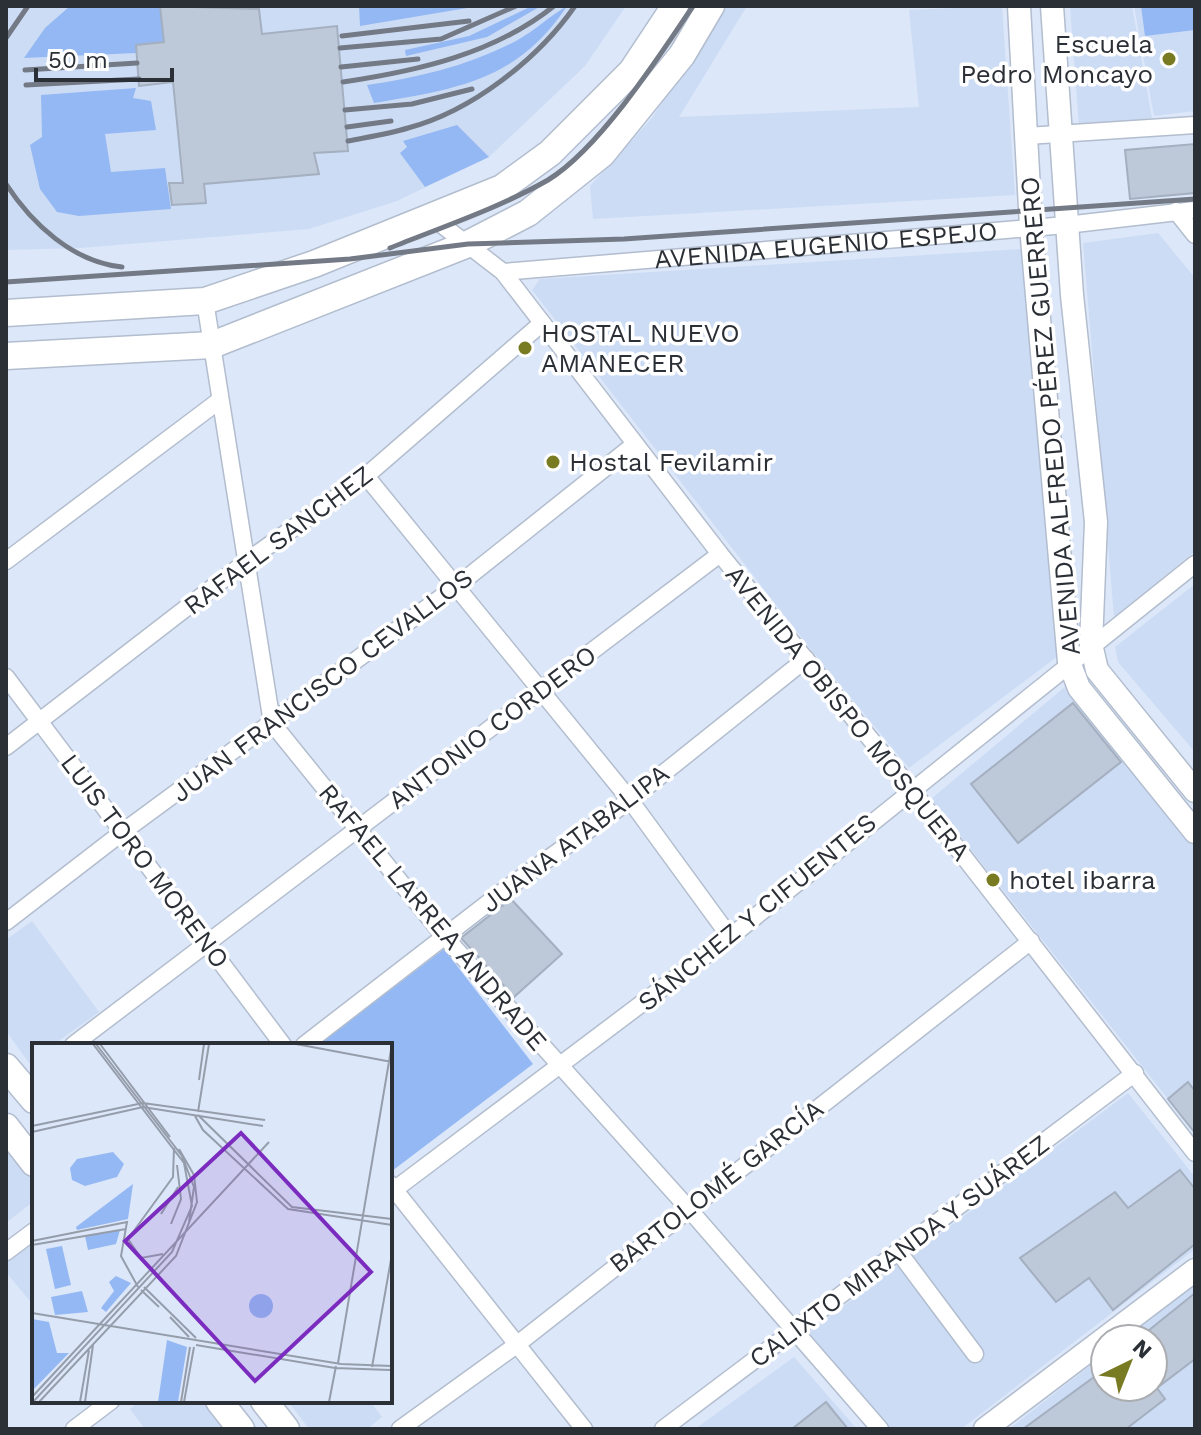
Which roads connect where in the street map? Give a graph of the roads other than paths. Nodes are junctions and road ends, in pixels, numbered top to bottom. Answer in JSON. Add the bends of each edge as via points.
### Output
{"nodes":[{"id":1,"x":675,"y":6,"type":"edge"},
{"id":2,"x":711,"y":6,"type":"edge"},
{"id":3,"x":1019,"y":6,"type":"edge"},
{"id":4,"x":1052,"y":6,"type":"edge"},
{"id":5,"x":1195,"y":125,"type":"edge"},
{"id":6,"x":1061,"y":135,"type":"junction"},
{"id":7,"x":1027,"y":136,"type":"junction"},
{"id":8,"x":1195,"y":210,"type":"edge"},
{"id":9,"x":1176,"y":211,"type":"junction"},
{"id":10,"x":433,"y":218,"type":"junction"},
{"id":11,"x":1066,"y":225,"type":"junction"},
{"id":12,"x":1031,"y":227,"type":"junction"},
{"id":13,"x":1195,"y":235,"type":"edge"},
{"id":14,"x":468,"y":244,"type":"junction"},
{"id":15,"x":503,"y":272,"type":"junction"},
{"id":16,"x":205,"y":301,"type":"junction"},
{"id":17,"x":6,"y":313,"type":"edge"},
{"id":18,"x":542,"y":323,"type":"junction"},
{"id":19,"x":212,"y":345,"type":"junction"},
{"id":20,"x":6,"y":356,"type":"edge"},
{"id":21,"x":220,"y":400,"type":"junction"},
{"id":22,"x":635,"y":444,"type":"junction"},
{"id":23,"x":366,"y":476,"type":"junction"},
{"id":24,"x":720,"y":554,"type":"junction"},
{"id":25,"x":6,"y":561,"type":"edge"},
{"id":26,"x":247,"y":561,"type":"junction"},
{"id":27,"x":1195,"y":564,"type":"edge"},
{"id":28,"x":458,"y":585,"type":"junction"},
{"id":29,"x":1091,"y":644,"type":"junction"},
{"id":30,"x":806,"y":659,"type":"junction"},
{"id":31,"x":1069,"y":662,"type":"junction"},
{"id":32,"x":6,"y":677,"type":"edge"},
{"id":33,"x":541,"y":690,"type":"junction"},
{"id":34,"x":40,"y":722,"type":"junction"},
{"id":35,"x":272,"y":723,"type":"junction"},
{"id":36,"x":6,"y":747,"type":"edge"},
{"id":37,"x":911,"y":789,"type":"junction"},
{"id":38,"x":1195,"y":791,"type":"edge"},
{"id":39,"x":630,"y":800,"type":"junction"},
{"id":40,"x":355,"y":829,"type":"junction"},
{"id":41,"x":124,"y":831,"type":"junction"},
{"id":42,"x":1195,"y":832,"type":"edge"},
{"id":43,"x":6,"y":922,"type":"edge"},
{"id":44,"x":444,"y":936,"type":"junction"},
{"id":45,"x":730,"y":937,"type":"junction"},
{"id":46,"x":1031,"y":941,"type":"junction"},
{"id":47,"x":209,"y":943,"type":"junction"},
{"id":48,"x":76,"y":1043,"type":"edge"},
{"id":49,"x":282,"y":1043,"type":"edge"},
{"id":50,"x":307,"y":1043,"type":"edge"},
{"id":51,"x":561,"y":1066,"type":"junction"},
{"id":52,"x":1135,"y":1073,"type":"junction"},
{"id":53,"x":6,"y":1127,"type":"edge"},
{"id":54,"x":1195,"y":1153,"type":"edge"},
{"id":55,"x":32,"y":1160,"type":"edge"},
{"id":56,"x":392,"y":1189,"type":"edge"},
{"id":57,"x":688,"y":1208,"type":"junction"},
{"id":58,"x":32,"y":1232,"type":"edge"},
{"id":59,"x":898,"y":1251,"type":"junction"},
{"id":60,"x":6,"y":1252,"type":"edge"},
{"id":61,"x":1195,"y":1270,"type":"edge"},
{"id":62,"x":794,"y":1332,"type":"junction"},
{"id":63,"x":515,"y":1346,"type":"junction"},
{"id":64,"x":975,"y":1354,"type":"dead end"},
{"id":65,"x":108,"y":1403,"type":"edge"},
{"id":66,"x":221,"y":1403,"type":"edge"},
{"id":67,"x":266,"y":1403,"type":"edge"},
{"id":68,"x":74,"y":1429,"type":"edge"},
{"id":69,"x":241,"y":1429,"type":"edge"},
{"id":70,"x":286,"y":1429,"type":"edge"},
{"id":71,"x":400,"y":1429,"type":"edge"},
{"id":72,"x":584,"y":1429,"type":"edge"},
{"id":73,"x":663,"y":1429,"type":"edge"},
{"id":74,"x":880,"y":1429,"type":"edge"},
{"id":75,"x":985,"y":1429,"type":"edge"}],
"edges":[{"from":1,"to":10,"type":"main road","via":[[632,71],[550,153],[502,188]]},
{"from":2,"to":14,"type":"main road","via":[[682,55],[602,154],[528,213]]},
{"from":3,"to":7,"type":"street","name":"AVENIDA ALFREDO PÉREZ GUERRERO"},
{"from":4,"to":6,"type":"street","name":"AVENIDA ALFREDO PÉREZ GUERRERO"},
{"from":5,"to":6,"type":"street"},
{"from":6,"to":7,"type":"street"},
{"from":6,"to":11,"type":"street","name":"AVENIDA ALFREDO PÉREZ GUERRERO"},
{"from":7,"to":12,"type":"street","name":"AVENIDA ALFREDO PÉREZ GUERRERO"},
{"from":8,"to":9,"type":"street","name":"AVENIDA EUGENIO ESPEJO"},
{"from":9,"to":11,"type":"street","name":"AVENIDA EUGENIO ESPEJO"},
{"from":9,"to":13,"type":"street"},
{"from":10,"to":14,"type":"street"},
{"from":10,"to":16,"type":"main road"},
{"from":11,"to":12,"type":"street","name":"AVENIDA EUGENIO ESPEJO"},
{"from":11,"to":29,"type":"street","name":"AVENIDA ALFREDO PÉREZ GUERRERO","via":[[1096,522]]},
{"from":12,"to":15,"type":"street","name":"AVENIDA EUGENIO ESPEJO"},
{"from":12,"to":31,"type":"street","name":"AVENIDA ALFREDO PÉREZ GUERRERO"},
{"from":14,"to":15,"type":"street"},
{"from":14,"to":19,"type":"main road"},
{"from":15,"to":18,"type":"street","name":"AVENIDA OBISPO MOSQUERA"},
{"from":16,"to":17,"type":"main road"},
{"from":16,"to":19,"type":"street","name":"RAFAEL LARREA ANDRADE"},
{"from":18,"to":22,"type":"street","name":"AVENIDA OBISPO MOSQUERA"},
{"from":18,"to":23,"type":"street","name":"RAFAEL SANCHEZ"},
{"from":19,"to":20,"type":"main road"},
{"from":19,"to":21,"type":"street","name":"RAFAEL LARREA ANDRADE"},
{"from":21,"to":25,"type":"street"},
{"from":21,"to":26,"type":"street","name":"RAFAEL LARREA ANDRADE"},
{"from":22,"to":24,"type":"street","name":"AVENIDA OBISPO MOSQUERA"},
{"from":22,"to":28,"type":"street","name":"JUAN FRANCISCO CEVALLOS"},
{"from":23,"to":26,"type":"street","name":"RAFAEL SANCHEZ"},
{"from":23,"to":28,"type":"street"},
{"from":24,"to":30,"type":"street","name":"AVENIDA OBISPO MOSQUERA"},
{"from":24,"to":33,"type":"street","name":"ANTONIO CORDERO"},
{"from":26,"to":34,"type":"street","name":"RAFAEL SANCHEZ"},
{"from":26,"to":35,"type":"street","name":"RAFAEL LARREA ANDRADE"},
{"from":27,"to":29,"type":"street","name":"SÁNCHEZ Y CIFUENTES"},
{"from":28,"to":33,"type":"street"},
{"from":28,"to":35,"type":"street","name":"JUAN FRANCISCO CEVALLOS"},
{"from":29,"to":31,"type":"street","name":"SÁNCHEZ Y CIFUENTES"},
{"from":29,"to":38,"type":"street","name":"AVENIDA ALFREDO PÉREZ GUERRERO","via":[[1097,670]]},
{"from":30,"to":37,"type":"street","name":"AVENIDA OBISPO MOSQUERA"},
{"from":30,"to":39,"type":"street","name":"JUANA ATABALIPA"},
{"from":31,"to":37,"type":"street","name":"SÁNCHEZ Y CIFUENTES"},
{"from":31,"to":42,"type":"street","name":"AVENIDA ALFREDO PÉREZ GUERRERO","via":[[1079,688]]},
{"from":32,"to":34,"type":"street","name":"LUIS TORO MORENO"},
{"from":33,"to":39,"type":"street"},
{"from":33,"to":40,"type":"street","name":"ANTONIO CORDERO"},
{"from":34,"to":36,"type":"street","name":"RAFAEL SANCHEZ"},
{"from":34,"to":41,"type":"street","name":"LUIS TORO MORENO"},
{"from":35,"to":40,"type":"street","name":"RAFAEL LARREA ANDRADE"},
{"from":35,"to":41,"type":"street","name":"JUAN FRANCISCO CEVALLOS"},
{"from":37,"to":45,"type":"street","name":"SÁNCHEZ Y CIFUENTES"},
{"from":37,"to":46,"type":"street","name":"AVENIDA OBISPO MOSQUERA"},
{"from":39,"to":44,"type":"street","name":"JUANA ATABALIPA"},
{"from":39,"to":45,"type":"street"},
{"from":40,"to":44,"type":"street","name":"RAFAEL LARREA ANDRADE"},
{"from":40,"to":47,"type":"street","name":"ANTONIO CORDERO"},
{"from":41,"to":43,"type":"street","name":"JUAN FRANCISCO CEVALLOS"},
{"from":41,"to":47,"type":"street","name":"LUIS TORO MORENO"},
{"from":44,"to":50,"type":"street","name":"JUANA ATABALIPA"},
{"from":44,"to":51,"type":"street","name":"RAFAEL LARREA ANDRADE"},
{"from":45,"to":51,"type":"street","name":"SÁNCHEZ Y CIFUENTES"},
{"from":46,"to":52,"type":"street","name":"AVENIDA OBISPO MOSQUERA"},
{"from":46,"to":57,"type":"street","name":"BARTOLOMÉ GARCÍA"},
{"from":47,"to":48,"type":"street","name":"ANTONIO CORDERO"},
{"from":47,"to":49,"type":"street","name":"LUIS TORO MORENO"},
{"from":51,"to":56,"type":"street","name":"SÁNCHEZ Y CIFUENTES"},
{"from":51,"to":57,"type":"street","name":"RAFAEL LARREA ANDRADE"},
{"from":52,"to":54,"type":"street","name":"AVENIDA OBISPO MOSQUERA"},
{"from":52,"to":59,"type":"street","name":"CALIXTO MIRANDA Y SUÁREZ"},
{"from":53,"to":55,"type":"main road"},
{"from":56,"to":63,"type":"street"},
{"from":57,"to":62,"type":"street","name":"RAFAEL LARREA ANDRADE"},
{"from":57,"to":63,"type":"street","name":"BARTOLOMÉ GARCÍA"},
{"from":58,"to":60,"type":"street"},
{"from":59,"to":62,"type":"street","name":"CALIXTO MIRANDA Y SUÁREZ"},
{"from":59,"to":64,"type":"street"},
{"from":61,"to":75,"type":"street"},
{"from":62,"to":73,"type":"street","name":"CALIXTO MIRANDA Y SUÁREZ"},
{"from":62,"to":74,"type":"street","name":"RAFAEL LARREA ANDRADE"},
{"from":63,"to":71,"type":"street","name":"BARTOLOMÉ GARCÍA"},
{"from":63,"to":72,"type":"street"},
{"from":65,"to":68,"type":"street"},
{"from":66,"to":69,"type":"main road"},
{"from":67,"to":70,"type":"main road"}]}
